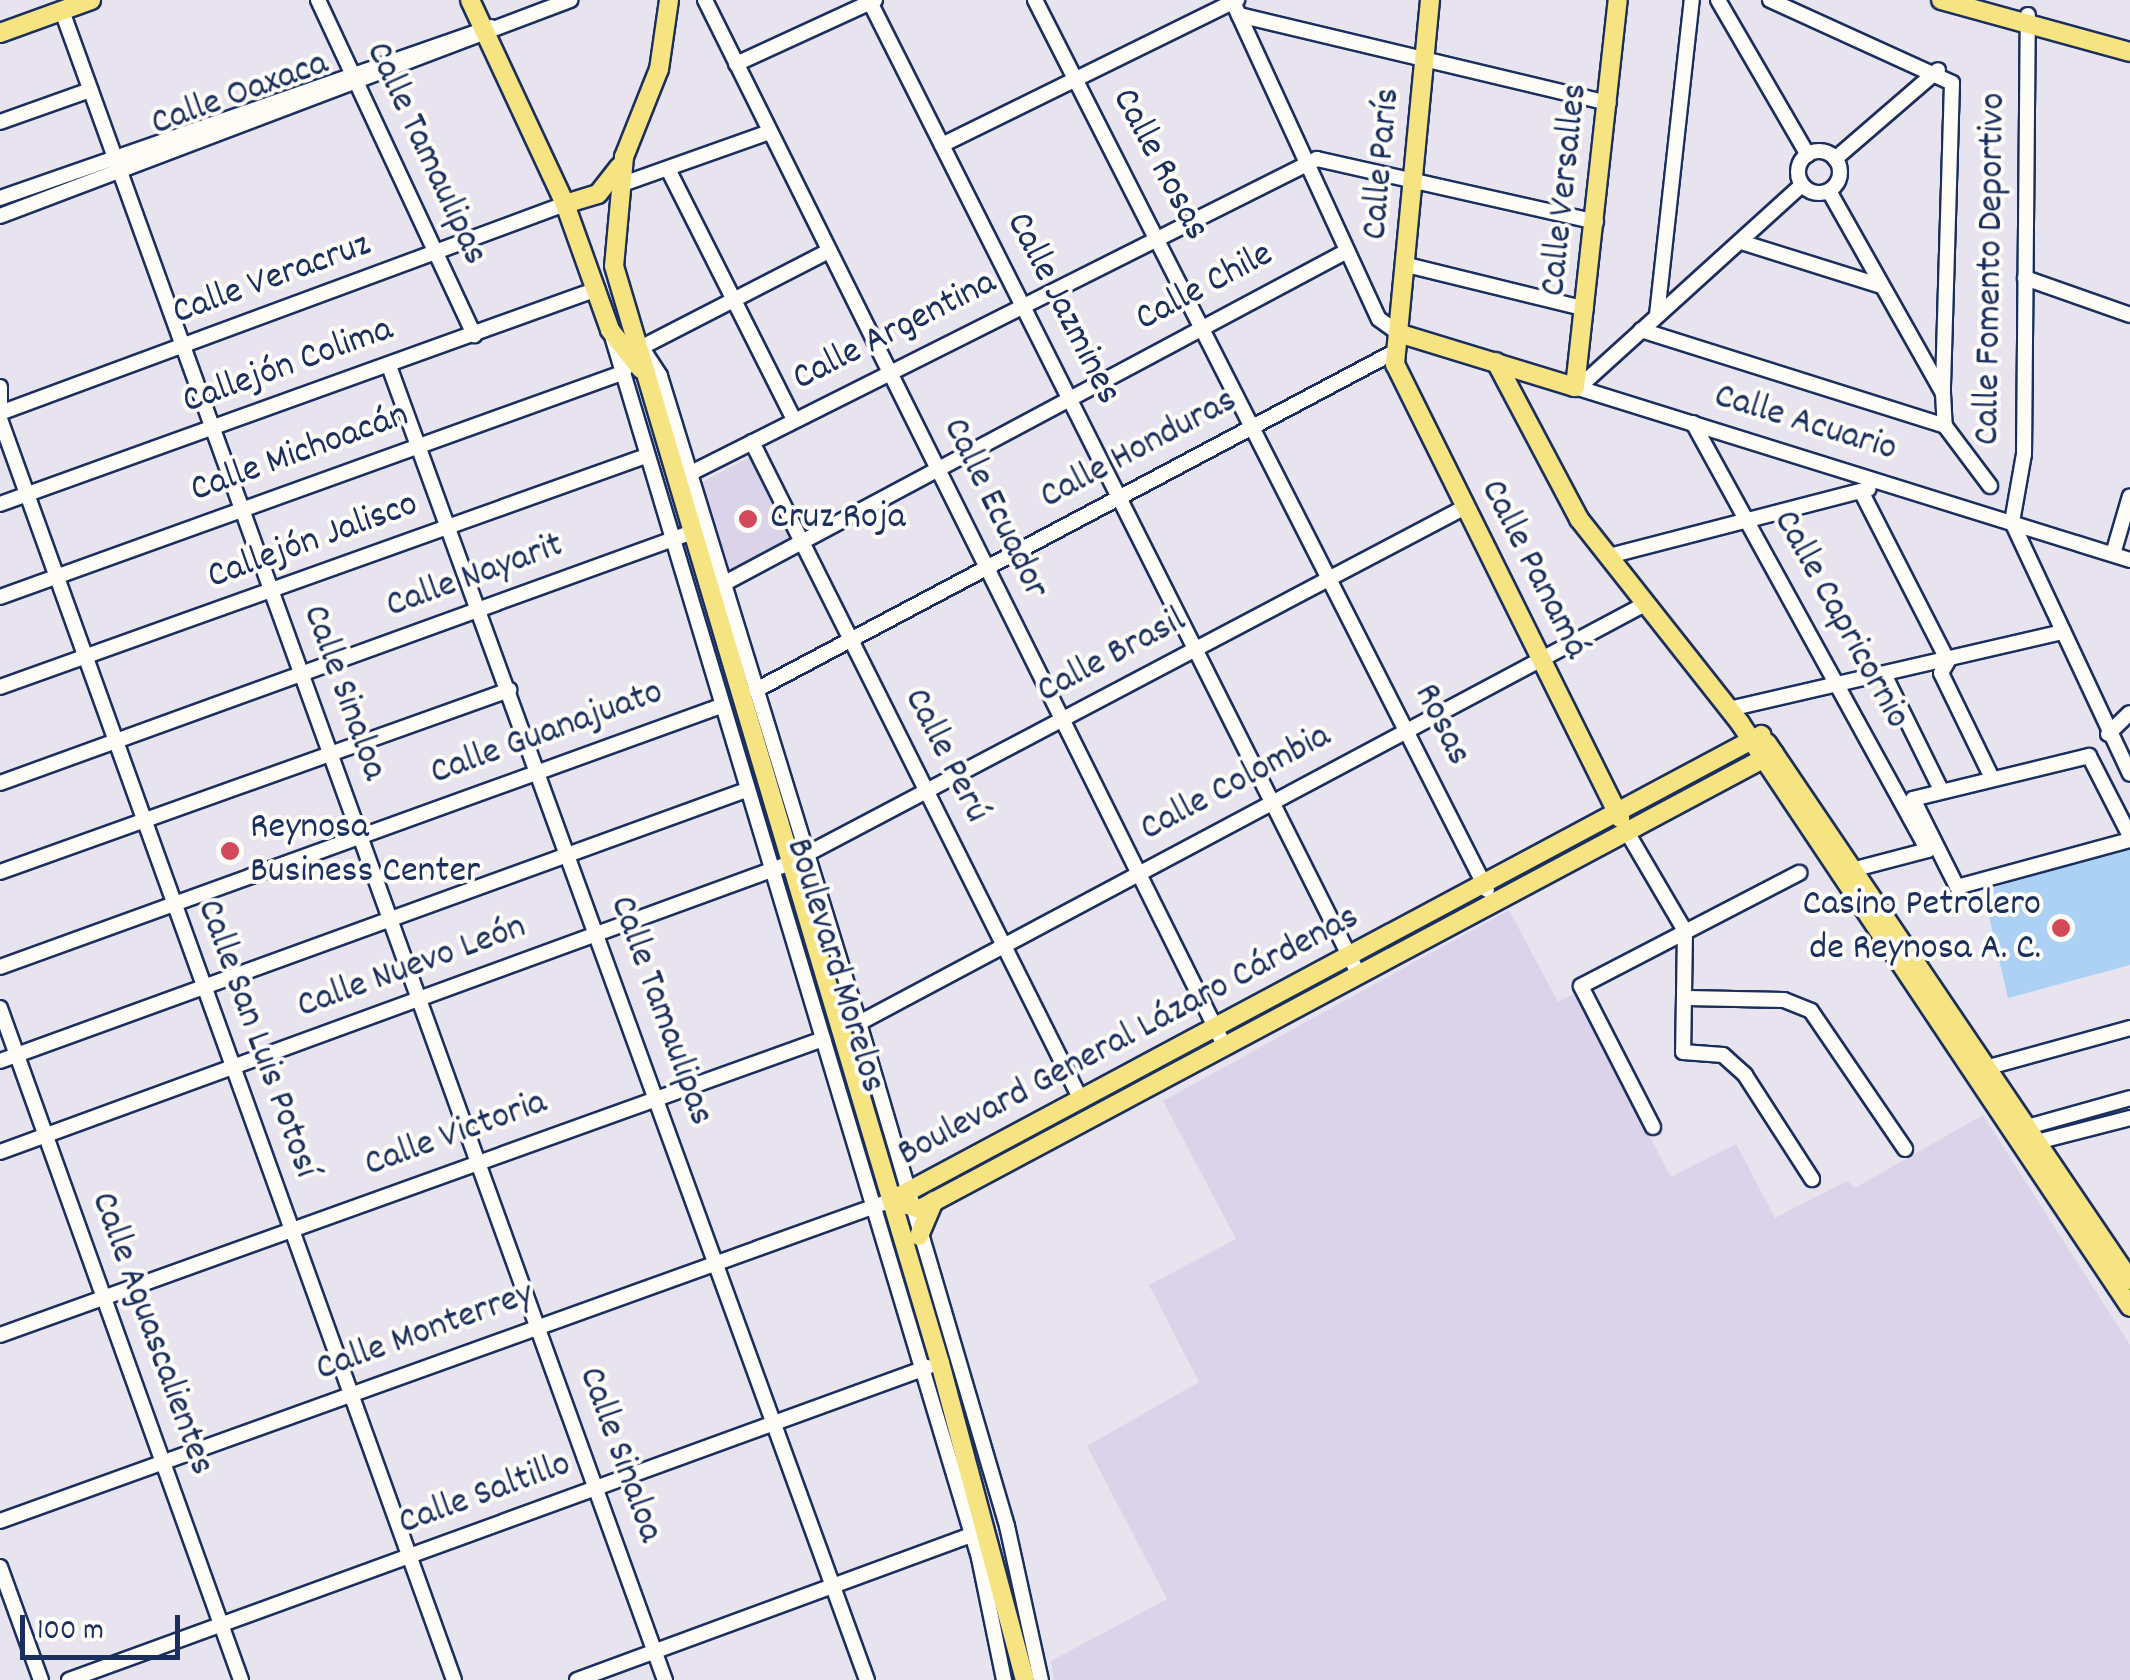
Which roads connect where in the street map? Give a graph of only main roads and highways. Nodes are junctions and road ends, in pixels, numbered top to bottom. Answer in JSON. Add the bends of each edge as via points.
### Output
{"nodes":[{"id":1,"x":92,"y":0,"type":"edge"},
{"id":2,"x":470,"y":0,"type":"edge"},
{"id":3,"x":668,"y":0,"type":"edge"},
{"id":4,"x":1430,"y":0,"type":"edge"},
{"id":5,"x":1618,"y":0,"type":"edge"},
{"id":6,"x":1941,"y":0,"type":"edge"},
{"id":7,"x":1977,"y":6,"type":"edge"},
{"id":8,"x":2028,"y":21,"type":"junction"},
{"id":9,"x":0,"y":34,"type":"edge"},
{"id":10,"x":2130,"y":43,"type":"edge"},
{"id":11,"x":2130,"y":52,"type":"edge"},
{"id":12,"x":624,"y":156,"type":"junction"},
{"id":13,"x":565,"y":204,"type":"junction"},
{"id":14,"x":1398,"y":333,"type":"junction"},
{"id":15,"x":634,"y":362,"type":"junction"},
{"id":16,"x":1496,"y":362,"type":"junction"},
{"id":17,"x":1576,"y":387,"type":"joint"},
{"id":18,"x":1755,"y":738,"type":"junction"},
{"id":19,"x":1768,"y":756,"type":"junction"},
{"id":20,"x":1617,"y":810,"type":"junction"},
{"id":21,"x":1627,"y":832,"type":"junction"},
{"id":22,"x":1984,"y":1067,"type":"junction"},
{"id":23,"x":1079,"y":1101,"type":"junction"},
{"id":24,"x":2028,"y":1135,"type":"junction"},
{"id":25,"x":1048,"y":1141,"type":"junction"},
{"id":26,"x":934,"y":1201,"type":"junction"},
{"id":27,"x":903,"y":1202,"type":"junction"},
{"id":28,"x":920,"y":1236,"type":"road end"},
{"id":29,"x":2130,"y":1280,"type":"edge"},
{"id":30,"x":2130,"y":1307,"type":"edge"},
{"id":31,"x":1025,"y":1680,"type":"edge"}],
"edges":[{"from":1,"to":9,"type":"main road"},
{"from":2,"to":13,"type":"main road","name":"Boulevard Morelos"},
{"from":3,"to":12,"type":"main road","name":"Boulevard Morelos","via":[[659,70]]},
{"from":4,"to":14,"type":"main road","name":"Calle París"},
{"from":5,"to":17,"type":"main road","name":"Calle Versalles"},
{"from":6,"to":7,"type":"main road"},
{"from":7,"to":8,"type":"main road"},
{"from":8,"to":10,"type":"main road"},
{"from":8,"to":11,"type":"main road"},
{"from":12,"to":13,"type":"main road","via":[[598,194]]},
{"from":12,"to":15,"type":"main road","name":"Boulevard Morelos","via":[[614,266]]},
{"from":13,"to":15,"type":"main road","name":"Boulevard Morelos","via":[[610,330]]},
{"from":14,"to":16,"type":"main road","name":"Calle Acuario"},
{"from":14,"to":20,"type":"main road","name":"Calle Panamá","via":[[1394,352],[1465,507]]},
{"from":15,"to":27,"type":"main road","name":"Boulevard Morelos","via":[[683,477],[681,536],[780,868]]},
{"from":16,"to":17,"type":"main road","name":"Calle Acuario"},
{"from":16,"to":18,"type":"main road","via":[[1565,496]]},
{"from":18,"to":19,"type":"main road"},
{"from":18,"to":20,"type":"main road","name":"Boulevard General Lázaro Cárdenas"},
{"from":19,"to":21,"type":"main road","name":"Boulevard General Lázaro Cárdenas"},
{"from":19,"to":22,"type":"main road"},
{"from":19,"to":22,"type":"main road","via":[[1911,988]]},
{"from":20,"to":21,"type":"main road","name":"Calle Panamá"},
{"from":20,"to":23,"type":"main road","name":"Boulevard General Lázaro Cárdenas"},
{"from":21,"to":25,"type":"main road","name":"Boulevard General Lázaro Cárdenas"},
{"from":22,"to":24,"type":"main road"},
{"from":23,"to":25,"type":"main road","via":[[1046,1129]]},
{"from":23,"to":27,"type":"main road","name":"Boulevard General Lázaro Cárdenas"},
{"from":24,"to":29,"type":"main road"},
{"from":24,"to":30,"type":"main road"},
{"from":25,"to":26,"type":"main road","name":"Boulevard General Lázaro Cárdenas"},
{"from":26,"to":27,"type":"main road","name":"Boulevard General Lázaro Cárdenas"},
{"from":26,"to":28,"type":"main road"},
{"from":27,"to":31,"type":"main road","name":"Boulevard Morelos","via":[[940,1363],[957,1392],[980,1532],[1028,1646]]}]}
